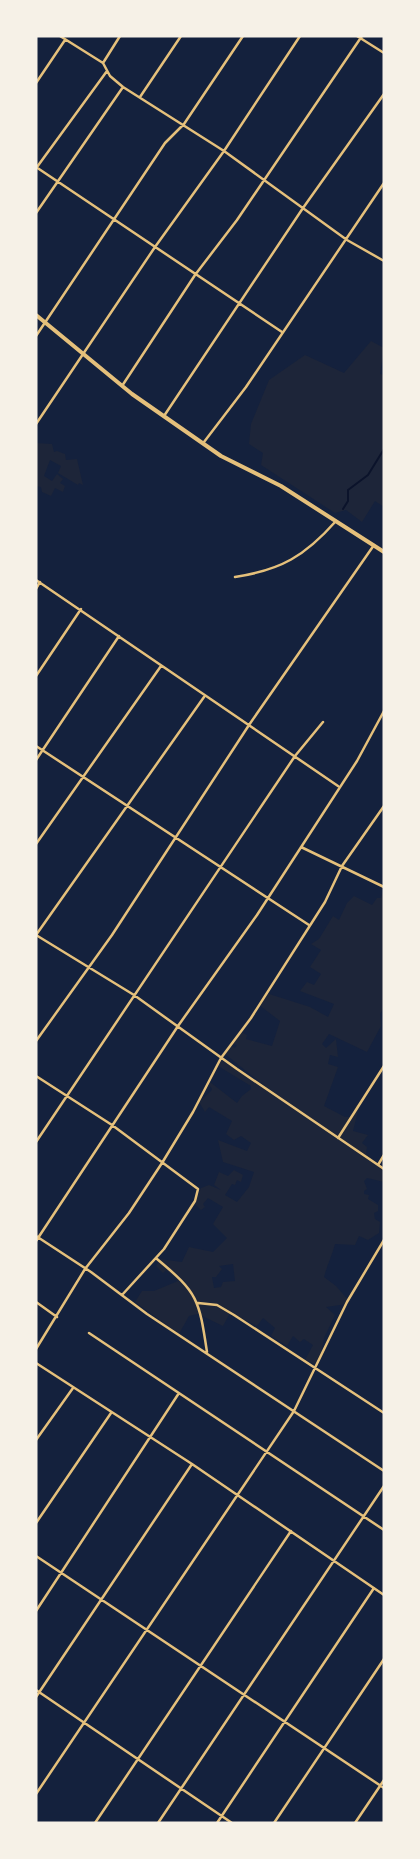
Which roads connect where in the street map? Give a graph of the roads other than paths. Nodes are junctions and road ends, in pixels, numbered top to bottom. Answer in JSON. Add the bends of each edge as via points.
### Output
{"nodes":[{"id":1,"x":60,"y":36,"type":"edge"},
{"id":2,"x":120,"y":36,"type":"edge"},
{"id":3,"x":181,"y":36,"type":"edge"},
{"id":4,"x":243,"y":36,"type":"edge"},
{"id":5,"x":300,"y":36,"type":"edge"},
{"id":6,"x":357,"y":36,"type":"edge"},
{"id":7,"x":361,"y":37,"type":"edge"},
{"id":8,"x":66,"y":40,"type":"junction"},
{"id":9,"x":384,"y":53,"type":"edge"},
{"id":10,"x":103,"y":63,"type":"junction"},
{"id":11,"x":106,"y":71,"type":"junction"},
{"id":12,"x":36,"y":83,"type":"edge"},
{"id":13,"x":123,"y":86,"type":"junction"},
{"id":14,"x":384,"y":94,"type":"edge"},
{"id":15,"x":140,"y":97,"type":"junction"},
{"id":16,"x":184,"y":124,"type":"junction"},
{"id":17,"x":224,"y":152,"type":"junction"},
{"id":18,"x":36,"y":167,"type":"edge"},
{"id":19,"x":263,"y":181,"type":"junction"},
{"id":20,"x":58,"y":182,"type":"junction"},
{"id":21,"x":384,"y":183,"type":"edge"},
{"id":22,"x":303,"y":208,"type":"junction"},
{"id":23,"x":36,"y":212,"type":"edge"},
{"id":24,"x":114,"y":220,"type":"junction"},
{"id":25,"x":346,"y":240,"type":"junction"},
{"id":26,"x":155,"y":247,"type":"junction"},
{"id":27,"x":384,"y":261,"type":"edge"},
{"id":28,"x":195,"y":275,"type":"junction"},
{"id":29,"x":241,"y":304,"type":"junction"},
{"id":30,"x":36,"y":315,"type":"edge"},
{"id":31,"x":46,"y":323,"type":"junction"},
{"id":32,"x":282,"y":332,"type":"junction"},
{"id":33,"x":36,"y":336,"type":"edge"},
{"id":34,"x":84,"y":356,"type":"junction"},
{"id":35,"x":122,"y":386,"type":"junction"},
{"id":36,"x":164,"y":416,"type":"junction"},
{"id":37,"x":36,"y":424,"type":"edge"},
{"id":38,"x":204,"y":442,"type":"junction"},
{"id":39,"x":336,"y":520,"type":"junction"},
{"id":40,"x":374,"y":545,"type":"junction"},
{"id":41,"x":384,"y":552,"type":"edge"},
{"id":42,"x":235,"y":577,"type":"dead end"},
{"id":43,"x":36,"y":580,"type":"edge"},
{"id":44,"x":40,"y":582,"type":"junction"},
{"id":45,"x":36,"y":588,"type":"edge"},
{"id":46,"x":81,"y":609,"type":"junction"},
{"id":47,"x":119,"y":636,"type":"junction"},
{"id":48,"x":161,"y":666,"type":"junction"},
{"id":49,"x":36,"y":676,"type":"edge"},
{"id":50,"x":204,"y":697,"type":"junction"},
{"id":51,"x":384,"y":711,"type":"edge"},
{"id":52,"x":323,"y":722,"type":"dead end"},
{"id":53,"x":249,"y":725,"type":"junction"},
{"id":54,"x":36,"y":746,"type":"edge"},
{"id":55,"x":42,"y":750,"type":"junction"},
{"id":56,"x":295,"y":756,"type":"junction"},
{"id":57,"x":36,"y":760,"type":"edge"},
{"id":58,"x":84,"y":776,"type":"junction"},
{"id":59,"x":338,"y":786,"type":"junction"},
{"id":60,"x":128,"y":806,"type":"junction"},
{"id":61,"x":384,"y":806,"type":"edge"},
{"id":62,"x":174,"y":837,"type":"junction"},
{"id":63,"x":36,"y":844,"type":"edge"},
{"id":64,"x":300,"y":847,"type":"junction"},
{"id":65,"x":342,"y":866,"type":"junction"},
{"id":66,"x":222,"y":868,"type":"junction"},
{"id":67,"x":384,"y":887,"type":"edge"},
{"id":68,"x":268,"y":899,"type":"junction"},
{"id":69,"x":309,"y":925,"type":"junction"},
{"id":70,"x":36,"y":935,"type":"edge"},
{"id":71,"x":89,"y":966,"type":"junction"},
{"id":72,"x":134,"y":995,"type":"junction"},
{"id":73,"x":178,"y":1026,"type":"junction"},
{"id":74,"x":36,"y":1042,"type":"edge"},
{"id":75,"x":221,"y":1058,"type":"junction"},
{"id":76,"x":384,"y":1066,"type":"edge"},
{"id":77,"x":36,"y":1076,"type":"edge"},
{"id":78,"x":68,"y":1095,"type":"junction"},
{"id":79,"x":112,"y":1125,"type":"junction"},
{"id":80,"x":338,"y":1138,"type":"junction"},
{"id":81,"x":36,"y":1142,"type":"edge"},
{"id":82,"x":384,"y":1155,"type":"edge"},
{"id":83,"x":162,"y":1163,"type":"junction"},
{"id":84,"x":378,"y":1165,"type":"junction"},
{"id":85,"x":384,"y":1169,"type":"edge"},
{"id":86,"x":37,"y":1238,"type":"edge"},
{"id":87,"x":384,"y":1240,"type":"edge"},
{"id":88,"x":157,"y":1259,"type":"junction"},
{"id":89,"x":86,"y":1269,"type":"junction"},
{"id":90,"x":122,"y":1295,"type":"junction"},
{"id":91,"x":36,"y":1302,"type":"edge"},
{"id":92,"x":198,"y":1303,"type":"junction"},
{"id":93,"x":57,"y":1317,"type":"junction"},
{"id":94,"x":89,"y":1333,"type":"dead end"},
{"id":95,"x":36,"y":1349,"type":"edge"},
{"id":96,"x":206,"y":1352,"type":"junction"},
{"id":97,"x":36,"y":1363,"type":"edge"},
{"id":98,"x":316,"y":1368,"type":"junction"},
{"id":99,"x":73,"y":1388,"type":"junction"},
{"id":100,"x":180,"y":1393,"type":"junction"},
{"id":101,"x":294,"y":1411,"type":"junction"},
{"id":102,"x":112,"y":1412,"type":"junction"},
{"id":103,"x":384,"y":1413,"type":"edge"},
{"id":104,"x":151,"y":1438,"type":"junction"},
{"id":105,"x":36,"y":1440,"type":"edge"},
{"id":106,"x":267,"y":1450,"type":"junction"},
{"id":107,"x":192,"y":1464,"type":"junction"},
{"id":108,"x":384,"y":1471,"type":"edge"},
{"id":109,"x":384,"y":1486,"type":"edge"},
{"id":110,"x":236,"y":1495,"type":"junction"},
{"id":111,"x":363,"y":1516,"type":"junction"},
{"id":112,"x":36,"y":1523,"type":"edge"},
{"id":113,"x":384,"y":1530,"type":"edge"},
{"id":114,"x":291,"y":1531,"type":"junction"},
{"id":115,"x":36,"y":1556,"type":"edge"},
{"id":116,"x":333,"y":1562,"type":"junction"},
{"id":117,"x":61,"y":1574,"type":"junction"},
{"id":118,"x":374,"y":1588,"type":"junction"},
{"id":119,"x":384,"y":1595,"type":"edge"},
{"id":120,"x":103,"y":1600,"type":"junction"},
{"id":121,"x":36,"y":1611,"type":"edge"},
{"id":122,"x":148,"y":1629,"type":"junction"},
{"id":123,"x":384,"y":1659,"type":"edge"},
{"id":124,"x":202,"y":1666,"type":"junction"},
{"id":125,"x":38,"y":1691,"type":"edge"},
{"id":126,"x":245,"y":1694,"type":"junction"},
{"id":127,"x":36,"y":1697,"type":"edge"},
{"id":128,"x":285,"y":1721,"type":"junction"},
{"id":129,"x":84,"y":1723,"type":"junction"},
{"id":130,"x":325,"y":1747,"type":"junction"},
{"id":131,"x":139,"y":1759,"type":"junction"},
{"id":132,"x":384,"y":1780,"type":"edge"},
{"id":133,"x":380,"y":1786,"type":"junction"},
{"id":134,"x":384,"y":1788,"type":"edge"},
{"id":135,"x":180,"y":1789,"type":"junction"},
{"id":136,"x":36,"y":1794,"type":"edge"},
{"id":137,"x":222,"y":1816,"type":"junction"},
{"id":138,"x":95,"y":1823,"type":"edge"},
{"id":139,"x":158,"y":1823,"type":"edge"},
{"id":140,"x":217,"y":1823,"type":"edge"},
{"id":141,"x":232,"y":1823,"type":"edge"},
{"id":142,"x":274,"y":1823,"type":"edge"},
{"id":143,"x":355,"y":1823,"type":"edge"}],
"edges":[{"from":1,"to":8,"type":"street"},
{"from":2,"to":10,"type":"street"},
{"from":3,"to":15,"type":"street"},
{"from":4,"to":16,"type":"street"},
{"from":5,"to":17,"type":"street"},
{"from":6,"to":7,"type":"street"},
{"from":7,"to":9,"type":"street"},
{"from":7,"to":19,"type":"street"},
{"from":8,"to":10,"type":"street"},
{"from":8,"to":12,"type":"street"},
{"from":10,"to":11,"type":"street"},
{"from":11,"to":13,"type":"street"},
{"from":11,"to":18,"type":"street"},
{"from":13,"to":15,"type":"street"},
{"from":13,"to":20,"type":"street"},
{"from":14,"to":22,"type":"street"},
{"from":15,"to":16,"type":"street"},
{"from":16,"to":17,"type":"street"},
{"from":16,"to":24,"type":"street","via":[[165,143]]},
{"from":17,"to":19,"type":"street"},
{"from":17,"to":26,"type":"street"},
{"from":18,"to":20,"type":"street"},
{"from":19,"to":22,"type":"street"},
{"from":19,"to":28,"type":"street"},
{"from":20,"to":23,"type":"street"},
{"from":20,"to":24,"type":"street"},
{"from":21,"to":25,"type":"street"},
{"from":22,"to":25,"type":"street"},
{"from":22,"to":29,"type":"street"},
{"from":24,"to":26,"type":"street"},
{"from":24,"to":31,"type":"street"},
{"from":25,"to":27,"type":"street"},
{"from":25,"to":32,"type":"street"},
{"from":26,"to":28,"type":"street"},
{"from":26,"to":34,"type":"street"},
{"from":28,"to":29,"type":"street"},
{"from":28,"to":35,"type":"street"},
{"from":29,"to":32,"type":"street"},
{"from":29,"to":36,"type":"street"},
{"from":30,"to":31,"type":"street"},
{"from":31,"to":33,"type":"street"},
{"from":31,"to":34,"type":"street"},
{"from":32,"to":38,"type":"street"},
{"from":34,"to":35,"type":"street"},
{"from":34,"to":37,"type":"street"},
{"from":35,"to":36,"type":"street"},
{"from":36,"to":38,"type":"street"},
{"from":38,"to":39,"type":"street","via":[[236,466],[281,486]]},
{"from":39,"to":40,"type":"street"},
{"from":39,"to":42,"type":"street","via":[[312,546],[290,561],[263,572]]},
{"from":40,"to":41,"type":"street"},
{"from":40,"to":53,"type":"street"},
{"from":43,"to":44,"type":"street"},
{"from":44,"to":45,"type":"street"},
{"from":44,"to":46,"type":"street"},
{"from":46,"to":47,"type":"street"},
{"from":46,"to":49,"type":"street"},
{"from":47,"to":48,"type":"street"},
{"from":47,"to":55,"type":"street"},
{"from":48,"to":50,"type":"street"},
{"from":48,"to":58,"type":"street"},
{"from":50,"to":53,"type":"street"},
{"from":50,"to":60,"type":"street"},
{"from":51,"to":59,"type":"street","via":[[357,760]]},
{"from":52,"to":56,"type":"street"},
{"from":53,"to":56,"type":"street"},
{"from":53,"to":62,"type":"street"},
{"from":54,"to":55,"type":"street"},
{"from":55,"to":57,"type":"street"},
{"from":55,"to":58,"type":"street"},
{"from":56,"to":59,"type":"street"},
{"from":56,"to":66,"type":"street"},
{"from":58,"to":60,"type":"street"},
{"from":58,"to":63,"type":"street"},
{"from":59,"to":64,"type":"street"},
{"from":60,"to":62,"type":"street"},
{"from":60,"to":70,"type":"street"},
{"from":61,"to":65,"type":"street"},
{"from":62,"to":66,"type":"street"},
{"from":62,"to":71,"type":"street"},
{"from":64,"to":65,"type":"street"},
{"from":64,"to":68,"type":"street"},
{"from":65,"to":67,"type":"street"},
{"from":65,"to":69,"type":"street","via":[[325,902]]},
{"from":66,"to":68,"type":"street"},
{"from":66,"to":72,"type":"street"},
{"from":68,"to":69,"type":"street"},
{"from":68,"to":73,"type":"street"},
{"from":69,"to":75,"type":"street","via":[[251,1018]]},
{"from":70,"to":71,"type":"street"},
{"from":71,"to":72,"type":"street"},
{"from":71,"to":74,"type":"street"},
{"from":72,"to":73,"type":"street"},
{"from":72,"to":78,"type":"street"},
{"from":73,"to":75,"type":"street"},
{"from":73,"to":79,"type":"street"},
{"from":75,"to":80,"type":"street"},
{"from":75,"to":83,"type":"street"},
{"from":76,"to":80,"type":"street"},
{"from":77,"to":78,"type":"street"},
{"from":78,"to":79,"type":"street"},
{"from":78,"to":81,"type":"street"},
{"from":79,"to":83,"type":"street"},
{"from":79,"to":86,"type":"street"},
{"from":80,"to":84,"type":"street"},
{"from":82,"to":84,"type":"street"},
{"from":83,"to":88,"type":"street","via":[[195,1186],[198,1193]]},
{"from":83,"to":89,"type":"street"},
{"from":84,"to":85,"type":"street"},
{"from":86,"to":89,"type":"street"},
{"from":87,"to":98,"type":"street","via":[[347,1302]]},
{"from":88,"to":90,"type":"street"},
{"from":88,"to":92,"type":"street","via":[[181,1279]]},
{"from":89,"to":90,"type":"street"},
{"from":89,"to":93,"type":"street"},
{"from":90,"to":96,"type":"street"},
{"from":91,"to":93,"type":"street"},
{"from":92,"to":96,"type":"street"},
{"from":92,"to":98,"type":"street","via":[[217,1305]]},
{"from":93,"to":95,"type":"street"},
{"from":94,"to":100,"type":"street"},
{"from":96,"to":101,"type":"street"},
{"from":97,"to":99,"type":"street"},
{"from":98,"to":101,"type":"street"},
{"from":98,"to":103,"type":"street"},
{"from":99,"to":102,"type":"street"},
{"from":99,"to":105,"type":"street"},
{"from":100,"to":104,"type":"street"},
{"from":100,"to":106,"type":"street"},
{"from":101,"to":106,"type":"street"},
{"from":101,"to":108,"type":"street"},
{"from":102,"to":104,"type":"street"},
{"from":102,"to":112,"type":"street"},
{"from":104,"to":107,"type":"street"},
{"from":104,"to":117,"type":"street"},
{"from":106,"to":110,"type":"street"},
{"from":106,"to":111,"type":"street"},
{"from":107,"to":110,"type":"street"},
{"from":107,"to":120,"type":"street"},
{"from":109,"to":111,"type":"street"},
{"from":110,"to":114,"type":"street"},
{"from":110,"to":122,"type":"street"},
{"from":111,"to":113,"type":"street"},
{"from":111,"to":116,"type":"street"},
{"from":114,"to":116,"type":"street"},
{"from":114,"to":124,"type":"street"},
{"from":115,"to":117,"type":"street"},
{"from":116,"to":118,"type":"street"},
{"from":116,"to":126,"type":"street"},
{"from":117,"to":120,"type":"street"},
{"from":117,"to":121,"type":"street"},
{"from":118,"to":119,"type":"street"},
{"from":118,"to":128,"type":"street"},
{"from":120,"to":122,"type":"street"},
{"from":120,"to":125,"type":"street"},
{"from":122,"to":124,"type":"street"},
{"from":122,"to":129,"type":"street"},
{"from":123,"to":130,"type":"street"},
{"from":124,"to":126,"type":"street"},
{"from":124,"to":131,"type":"street"},
{"from":125,"to":127,"type":"street"},
{"from":125,"to":129,"type":"street"},
{"from":126,"to":128,"type":"street"},
{"from":126,"to":135,"type":"street"},
{"from":128,"to":130,"type":"street"},
{"from":128,"to":137,"type":"street"},
{"from":129,"to":131,"type":"street"},
{"from":129,"to":136,"type":"street"},
{"from":130,"to":133,"type":"street"},
{"from":130,"to":142,"type":"street"},
{"from":131,"to":135,"type":"street"},
{"from":131,"to":138,"type":"street"},
{"from":132,"to":133,"type":"street"},
{"from":133,"to":134,"type":"street"},
{"from":133,"to":143,"type":"street"},
{"from":135,"to":137,"type":"street"},
{"from":135,"to":139,"type":"street"},
{"from":137,"to":140,"type":"street"},
{"from":137,"to":141,"type":"street"}]}
